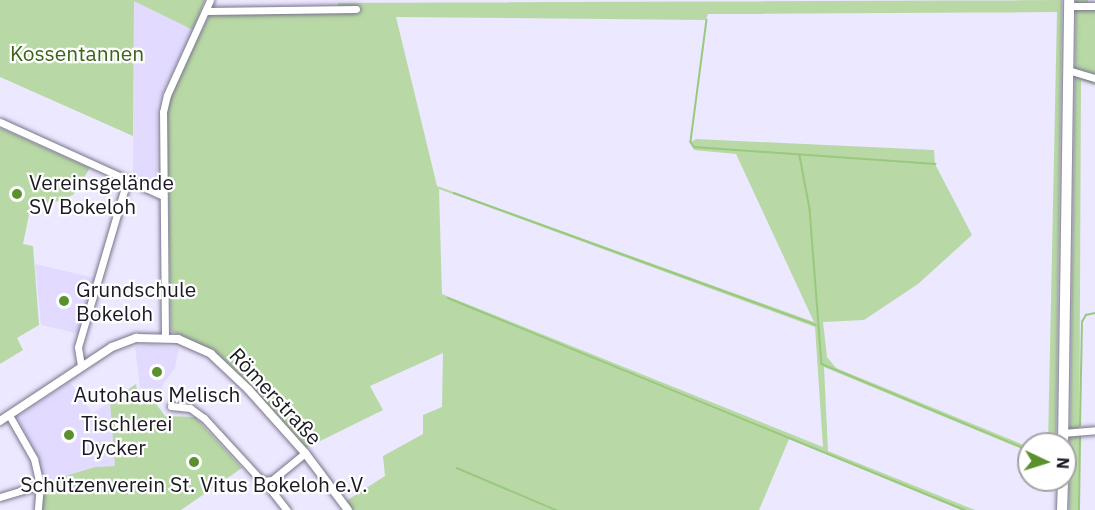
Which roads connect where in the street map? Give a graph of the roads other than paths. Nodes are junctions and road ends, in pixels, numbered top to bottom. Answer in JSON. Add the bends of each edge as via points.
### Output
{"nodes":[{"id":1,"x":210,"y":0,"type":"edge"},
{"id":2,"x":1069,"y":3,"type":"edge"},
{"id":3,"x":1095,"y":6,"type":"edge"},
{"id":4,"x":356,"y":9,"type":"dead end"},
{"id":5,"x":207,"y":11,"type":"junction"},
{"id":6,"x":1068,"y":70,"type":"junction"},
{"id":7,"x":1095,"y":78,"type":"edge"},
{"id":8,"x":0,"y":122,"type":"edge"},
{"id":9,"x":127,"y":180,"type":"junction"},
{"id":10,"x":163,"y":196,"type":"junction"},
{"id":11,"x":165,"y":337,"type":"junction"},
{"id":12,"x":81,"y":366,"type":"junction"},
{"id":13,"x":171,"y":406,"type":"dead end"},
{"id":14,"x":9,"y":415,"type":"junction"},
{"id":15,"x":0,"y":421,"type":"edge"},
{"id":16,"x":1095,"y":430,"type":"edge"},
{"id":17,"x":1063,"y":432,"type":"edge"},
{"id":18,"x":1077,"y":434,"type":"edge"},
{"id":19,"x":305,"y":453,"type":"junction"},
{"id":20,"x":264,"y":481,"type":"junction"},
{"id":21,"x":40,"y":486,"type":"junction"},
{"id":22,"x":1063,"y":492,"type":"edge"},
{"id":23,"x":0,"y":497,"type":"edge"},
{"id":24,"x":284,"y":509,"type":"edge"},
{"id":25,"x":38,"y":510,"type":"edge"},
{"id":26,"x":348,"y":510,"type":"edge"},
{"id":27,"x":1062,"y":510,"type":"edge"}],
"edges":[{"from":1,"to":5,"type":"street"},
{"from":2,"to":3,"type":"street"},
{"from":2,"to":6,"type":"main road"},
{"from":4,"to":5,"type":"street"},
{"from":5,"to":10,"type":"street","via":[[165,101]]},
{"from":6,"to":7,"type":"street"},
{"from":6,"to":17,"type":"main road"},
{"from":8,"to":9,"type":"street"},
{"from":9,"to":10,"type":"street"},
{"from":9,"to":12,"type":"street","via":[[78,347]]},
{"from":10,"to":11,"type":"street"},
{"from":11,"to":12,"type":"street","name":"Römerstraße","via":[[127,341]]},
{"from":11,"to":19,"type":"street","name":"Römerstraße","via":[[189,342],[217,358]]},
{"from":12,"to":14,"type":"street","name":"Römerstraße"},
{"from":13,"to":20,"type":"street","via":[[190,408],[204,418]]},
{"from":14,"to":15,"type":"street","name":"Römerstraße"},
{"from":14,"to":21,"type":"street","via":[[34,459]]},
{"from":16,"to":18,"type":"street"},
{"from":19,"to":20,"type":"street"},
{"from":19,"to":26,"type":"street","name":"Römerstraße"},
{"from":20,"to":24,"type":"street"},
{"from":21,"to":23,"type":"street"},
{"from":21,"to":25,"type":"street"},
{"from":22,"to":27,"type":"main road"}]}
